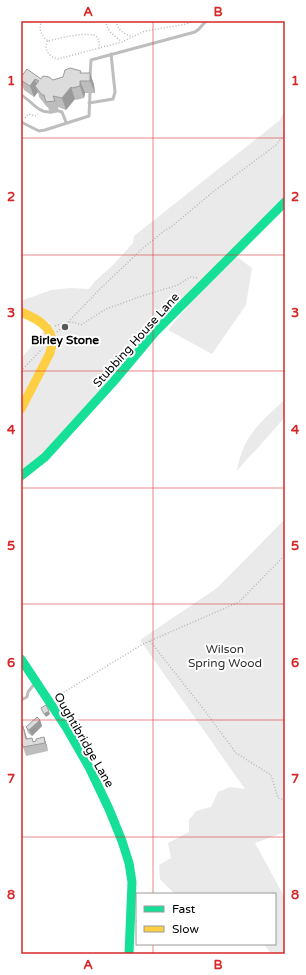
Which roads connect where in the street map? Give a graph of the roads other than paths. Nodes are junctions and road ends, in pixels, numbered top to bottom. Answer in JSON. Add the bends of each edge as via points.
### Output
{"nodes":[{"id":1,"x":206,"y":21,"type":"edge"},
{"id":2,"x":111,"y":54,"type":"junction"},
{"id":3,"x":90,"y":85,"type":"edge"},
{"id":4,"x":90,"y":93,"type":"dead end"},
{"id":5,"x":21,"y":96,"type":"edge"},
{"id":6,"x":89,"y":104,"type":"junction"},
{"id":7,"x":59,"y":111,"type":"dead end"},
{"id":8,"x":50,"y":112,"type":"dead end"},
{"id":9,"x":66,"y":122,"type":"junction"},
{"id":10,"x":22,"y":123,"type":"edge"},
{"id":11,"x":285,"y":202,"type":"edge"},
{"id":12,"x":21,"y":312,"type":"edge"},
{"id":13,"x":21,"y":409,"type":"edge"},
{"id":14,"x":21,"y":476,"type":"edge"},
{"id":15,"x":21,"y":659,"type":"edge"},
{"id":16,"x":36,"y":682,"type":"junction"},
{"id":17,"x":21,"y":700,"type":"edge"},
{"id":18,"x":129,"y":954,"type":"edge"}],
"edges":[{"from":1,"to":2,"type":"lane","via":[[195,32]]},
{"from":2,"to":3,"type":"lane","via":[[91,60]]},
{"from":2,"to":6,"type":"lane","via":[[115,92],[113,99]]},
{"from":4,"to":6,"type":"lane"},
{"from":5,"to":8,"type":"lane","via":[[41,110]]},
{"from":6,"to":9,"type":"lane","via":[[88,116]]},
{"from":7,"to":9,"type":"lane"},
{"from":9,"to":10,"type":"lane","via":[[45,130]]},
{"from":11,"to":14,"type":"street","name":"Stubbing House Lane","via":[[155,332],[45,457]]},
{"from":12,"to":13,"type":"street","via":[[44,324],[50,336],[50,353]]},
{"from":15,"to":16,"type":"street","name":"Oughtibridge Lane"},
{"from":16,"to":17,"type":"lane","via":[[27,697]]},
{"from":16,"to":18,"type":"street","name":"Oughtibridge Lane","via":[[89,767],[122,841],[132,882]]}]}
